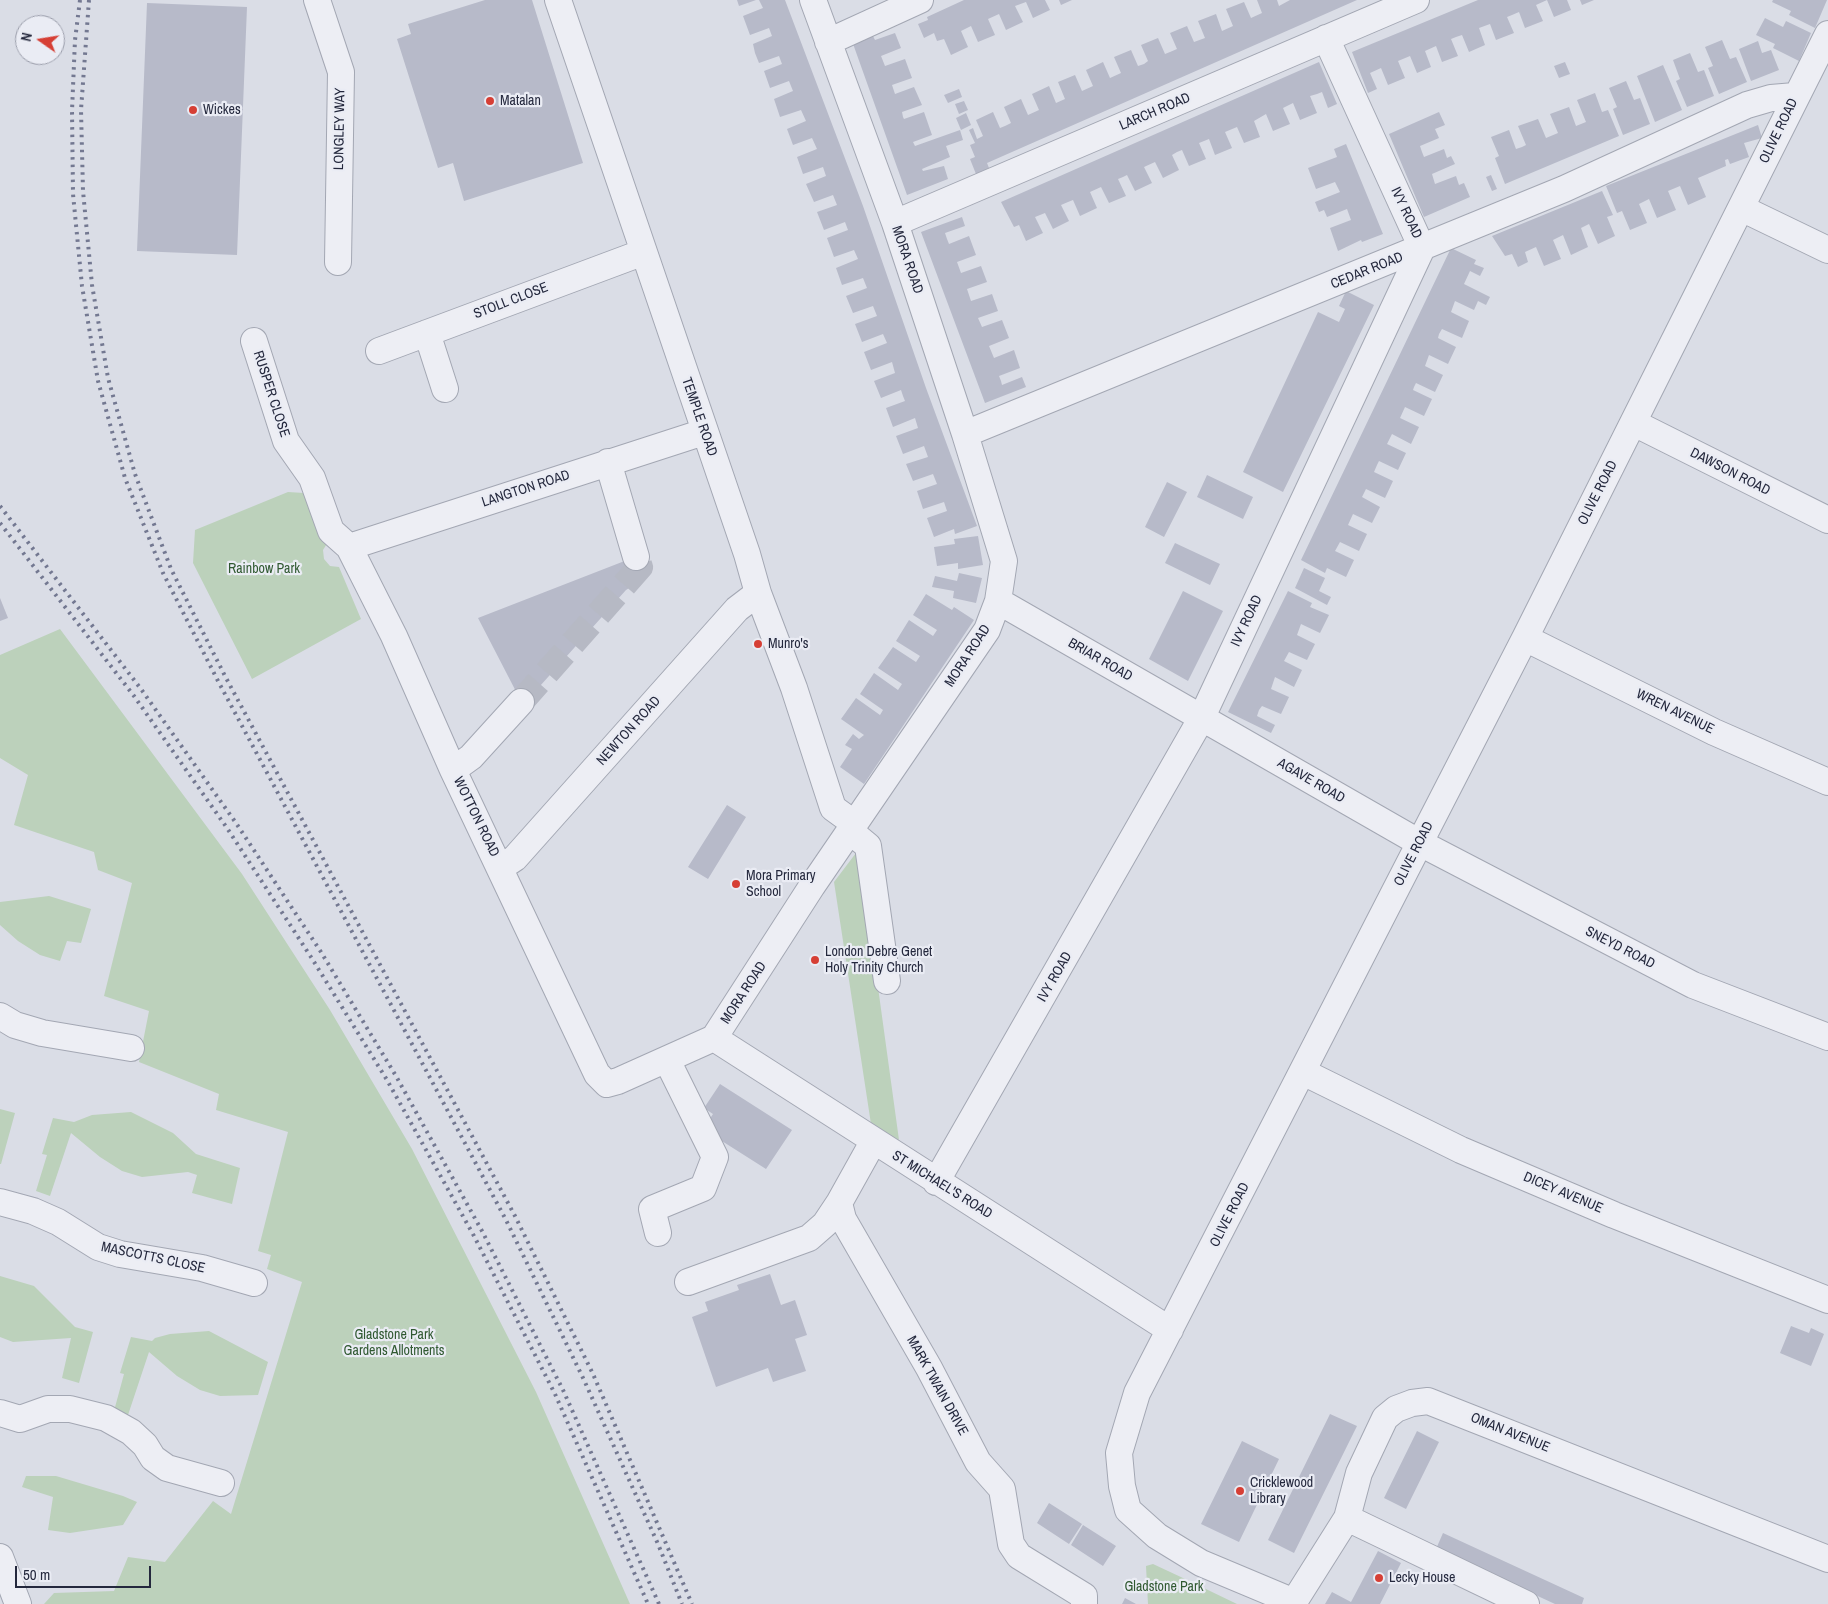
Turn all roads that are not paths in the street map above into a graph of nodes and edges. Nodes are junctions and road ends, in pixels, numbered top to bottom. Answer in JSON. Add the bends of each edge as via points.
{"nodes":[{"id":1,"x":317,"y":0,"type":"edge"},
{"id":2,"x":558,"y":0,"type":"edge"},
{"id":3,"x":813,"y":0,"type":"edge"},
{"id":4,"x":920,"y":0,"type":"edge"},
{"id":5,"x":1416,"y":0,"type":"edge"},
{"id":6,"x":1828,"y":34,"type":"edge"},
{"id":7,"x":1326,"y":38,"type":"junction"},
{"id":8,"x":828,"y":42,"type":"junction"},
{"id":9,"x":1795,"y":96,"type":"junction"},
{"id":10,"x":1741,"y":208,"type":"junction"},
{"id":11,"x":895,"y":223,"type":"junction"},
{"id":12,"x":1422,"y":248,"type":"junction"},
{"id":13,"x":1828,"y":250,"type":"edge"},
{"id":14,"x":644,"y":252,"type":"junction"},
{"id":15,"x":338,"y":262,"type":"dead end"},
{"id":16,"x":427,"y":333,"type":"junction"},
{"id":17,"x":254,"y":341,"type":"dead end"},
{"id":18,"x":379,"y":351,"type":"dead end"},
{"id":19,"x":445,"y":389,"type":"dead end"},
{"id":20,"x":1634,"y":423,"type":"junction"},
{"id":21,"x":704,"y":432,"type":"junction"},
{"id":22,"x":965,"y":434,"type":"junction"},
{"id":23,"x":608,"y":462,"type":"junction"},
{"id":24,"x":1828,"y":520,"type":"edge"},
{"id":25,"x":349,"y":547,"type":"junction"},
{"id":26,"x":636,"y":557,"type":"tunnel mouth"},
{"id":27,"x":758,"y":593,"type":"junction"},
{"id":28,"x":998,"y":601,"type":"junction"},
{"id":29,"x":1525,"y":638,"type":"junction"},
{"id":30,"x":522,"y":702,"type":"tunnel mouth"},
{"id":31,"x":1202,"y":718,"type":"junction"},
{"id":32,"x":454,"y":770,"type":"junction"},
{"id":33,"x":1828,"y":782,"type":"edge"},
{"id":34,"x":852,"y":828,"type":"junction"},
{"id":35,"x":1420,"y":843,"type":"junction"},
{"id":36,"x":500,"y":868,"type":"junction"},
{"id":37,"x":887,"y":981,"type":"dead end"},
{"id":38,"x":0,"y":1016,"type":"edge"},
{"id":39,"x":1828,"y":1037,"type":"edge"},
{"id":40,"x":714,"y":1038,"type":"junction"},
{"id":41,"x":131,"y":1048,"type":"dead end"},
{"id":42,"x":667,"y":1060,"type":"junction"},
{"id":43,"x":1304,"y":1072,"type":"junction"},
{"id":44,"x":607,"y":1084,"type":"joint"},
{"id":45,"x":873,"y":1142,"type":"junction"},
{"id":46,"x":936,"y":1182,"type":"junction"},
{"id":47,"x":0,"y":1202,"type":"edge"},
{"id":48,"x":839,"y":1203,"type":"junction"},
{"id":49,"x":658,"y":1233,"type":"dead end"},
{"id":50,"x":688,"y":1282,"type":"dead end"},
{"id":51,"x":254,"y":1283,"type":"dead end"},
{"id":52,"x":1828,"y":1300,"type":"edge"},
{"id":53,"x":1170,"y":1330,"type":"junction"},
{"id":54,"x":0,"y":1413,"type":"edge"},
{"id":55,"x":221,"y":1483,"type":"dead end"},
{"id":56,"x":1347,"y":1518,"type":"junction"},
{"id":57,"x":0,"y":1557,"type":"edge"},
{"id":58,"x":1828,"y":1559,"type":"edge"},
{"id":59,"x":1294,"y":1602,"type":"joint"},
{"id":60,"x":18,"y":1604,"type":"edge"},
{"id":61,"x":1084,"y":1604,"type":"edge"},
{"id":62,"x":1526,"y":1604,"type":"edge"}],
"edges":[{"from":1,"to":15,"type":"street","name":"LONGLEY WAY","via":[[341,72]]},
{"from":2,"to":14,"type":"street","name":"TEMPLE ROAD"},
{"from":3,"to":8,"type":"street","name":"MORA ROAD"},
{"from":4,"to":8,"type":"street"},
{"from":5,"to":7,"type":"street","name":"LARCH ROAD"},
{"from":6,"to":9,"type":"street","name":"OLIVE ROAD"},
{"from":7,"to":11,"type":"street","name":"LARCH ROAD"},
{"from":7,"to":12,"type":"street","name":"IVY ROAD"},
{"from":8,"to":11,"type":"street","name":"MORA ROAD"},
{"from":9,"to":10,"type":"street","name":"OLIVE ROAD"},
{"from":9,"to":12,"type":"street","name":"CEDAR ROAD","via":[[1771,98],[1747,106],[1564,189]]},
{"from":10,"to":13,"type":"street"},
{"from":10,"to":20,"type":"street","name":"OLIVE ROAD"},
{"from":11,"to":22,"type":"street","name":"MORA ROAD"},
{"from":12,"to":22,"type":"street","name":"CEDAR ROAD"},
{"from":12,"to":31,"type":"street","name":"IVY ROAD"},
{"from":14,"to":16,"type":"street","name":"STOLL CLOSE"},
{"from":14,"to":21,"type":"street","name":"TEMPLE ROAD"},
{"from":16,"to":18,"type":"street","name":"STOLL CLOSE"},
{"from":16,"to":19,"type":"street"},
{"from":17,"to":25,"type":"street","name":"RUSPER CLOSE","via":[[286,441],[312,478],[331,531]]},
{"from":20,"to":24,"type":"street","name":"DAWSON ROAD"},
{"from":20,"to":29,"type":"street","name":"OLIVE ROAD"},
{"from":21,"to":23,"type":"street","name":"LANGTON ROAD"},
{"from":21,"to":27,"type":"street","name":"TEMPLE ROAD"},
{"from":22,"to":28,"type":"street","name":"MORA ROAD","via":[[1004,561]]},
{"from":23,"to":25,"type":"street","name":"LANGTON ROAD"},
{"from":23,"to":26,"type":"street"},
{"from":25,"to":32,"type":"street","name":"WOTTON ROAD","via":[[394,636]]},
{"from":27,"to":34,"type":"street","name":"TEMPLE ROAD","via":[[794,688],[833,808]]},
{"from":27,"to":36,"type":"street","name":"NEWTON ROAD","via":[[737,609],[515,858]]},
{"from":28,"to":31,"type":"street","name":"BRIAR ROAD"},
{"from":28,"to":34,"type":"street","name":"MORA ROAD","via":[[987,630]]},
{"from":29,"to":33,"type":"street","name":"WREN AVENUE","via":[[1714,732]]},
{"from":29,"to":35,"type":"street","name":"OLIVE ROAD"},
{"from":30,"to":32,"type":"street","via":[[471,757]]},
{"from":31,"to":35,"type":"street","name":"AGAVE ROAD"},
{"from":31,"to":46,"type":"street","name":"IVY ROAD"},
{"from":32,"to":36,"type":"street","name":"WOTTON ROAD"},
{"from":34,"to":37,"type":"street","name":"TEMPLE ROAD","via":[[868,846]]},
{"from":34,"to":40,"type":"street","name":"MORA ROAD"},
{"from":35,"to":39,"type":"street","name":"SNEYD ROAD","via":[[1693,985]]},
{"from":35,"to":43,"type":"street","name":"OLIVE ROAD"},
{"from":36,"to":44,"type":"street","name":"WOTTON ROAD","via":[[597,1074]]},
{"from":38,"to":41,"type":"street","via":[[42,1034]]},
{"from":40,"to":42,"type":"street","name":"MORA ROAD"},
{"from":40,"to":45,"type":"street","name":"ST MICHAEL'S ROAD"},
{"from":42,"to":44,"type":"street","name":"MORA ROAD"},
{"from":42,"to":49,"type":"street","via":[[715,1157],[703,1188],[652,1208]]},
{"from":43,"to":52,"type":"street","name":"DICEY AVENUE","via":[[1461,1150]]},
{"from":43,"to":53,"type":"street","name":"OLIVE ROAD"},
{"from":45,"to":46,"type":"street","name":"ST MICHAEL'S ROAD"},
{"from":45,"to":48,"type":"street"},
{"from":46,"to":53,"type":"street","name":"ST MICHAEL'S ROAD"},
{"from":47,"to":51,"type":"street","name":"MASCOTTS CLOSE","via":[[58,1222],[98,1248],[202,1268]]},
{"from":48,"to":50,"type":"street","via":[[825,1224],[809,1238]]},
{"from":48,"to":61,"type":"street","name":"MARK TWAIN DRIVE","via":[[847,1227],[929,1368],[978,1462],[1002,1488],[1011,1544],[1019,1556],[1084,1596]]},
{"from":53,"to":59,"type":"street","name":"OLIVE ROAD","via":[[1137,1393],[1119,1453],[1128,1510],[1157,1536],[1201,1564]]},
{"from":54,"to":55,"type":"street","via":[[20,1419],[48,1409],[70,1409],[106,1418],[131,1432],[153,1458],[167,1468]]},
{"from":56,"to":58,"type":"street","name":"OMAN AVENUE","via":[[1359,1473],[1385,1418],[1404,1406],[1428,1401]]},
{"from":56,"to":59,"type":"street","name":"OMAN AVENUE"},
{"from":56,"to":62,"type":"street"},
{"from":57,"to":60,"type":"street"}]}
